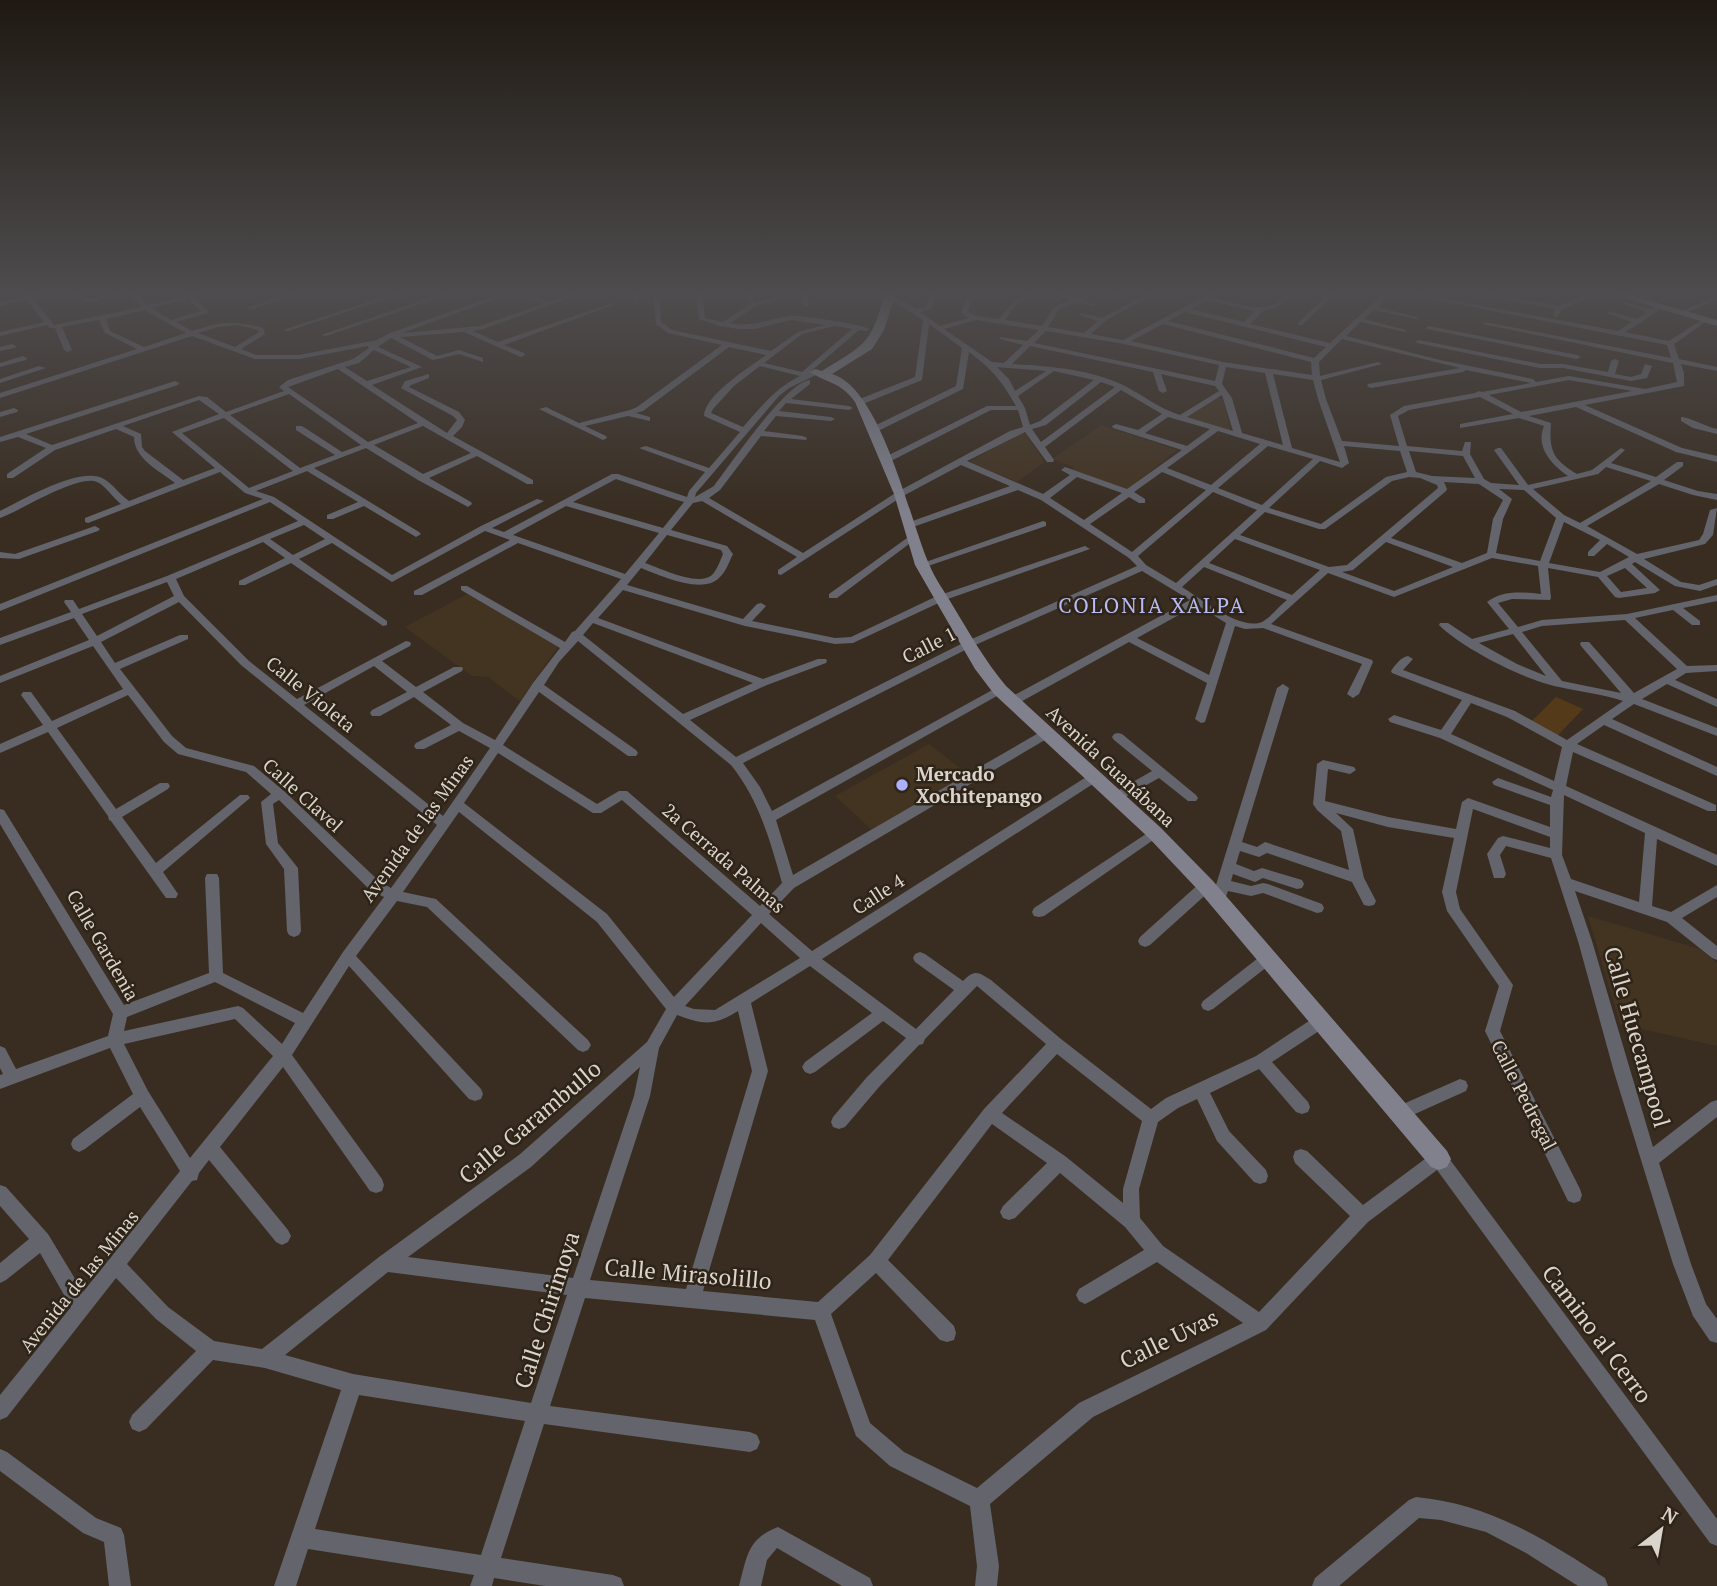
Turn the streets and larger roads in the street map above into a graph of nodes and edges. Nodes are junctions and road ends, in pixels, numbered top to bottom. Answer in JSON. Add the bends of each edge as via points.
{"nodes":[{"id":1,"x":92,"y":366,"type":"edge"},
{"id":2,"x":698,"y":366,"type":"edge"},
{"id":3,"x":757,"y":366,"type":"edge"},
{"id":4,"x":770,"y":366,"type":"edge"},
{"id":5,"x":824,"y":366,"type":"edge"},
{"id":6,"x":829,"y":366,"type":"edge"},
{"id":7,"x":920,"y":366,"type":"edge"},
{"id":8,"x":963,"y":366,"type":"edge"},
{"id":9,"x":992,"y":366,"type":"edge"},
{"id":10,"x":1018,"y":366,"type":"edge"},
{"id":11,"x":1136,"y":366,"type":"edge"},
{"id":12,"x":1223,"y":366,"type":"edge"},
{"id":13,"x":1235,"y":366,"type":"edge"},
{"id":14,"x":1315,"y":366,"type":"edge"},
{"id":15,"x":1370,"y":366,"type":"edge"},
{"id":16,"x":1458,"y":366,"type":"edge"},
{"id":17,"x":1540,"y":366,"type":"edge"},
{"id":18,"x":1613,"y":366,"type":"edge"},
{"id":19,"x":1648,"y":366,"type":"dead end"},
{"id":20,"x":1678,"y":366,"type":"edge"},
{"id":21,"x":340,"y":367,"type":"joint"},
{"id":22,"x":418,"y":367,"type":"edge"},
{"id":23,"x":42,"y":368,"type":"dead end"},
{"id":24,"x":1574,"y":368,"type":"junction"},
{"id":25,"x":1053,"y":369,"type":"junction"},
{"id":26,"x":1470,"y":369,"type":"junction"},
{"id":27,"x":1156,"y":370,"type":"junction"},
{"id":28,"x":1269,"y":372,"type":"junction"},
{"id":29,"x":812,"y":374,"type":"junction"},
{"id":30,"x":426,"y":376,"type":"dead end"},
{"id":31,"x":1610,"y":376,"type":"junction"},
{"id":32,"x":1314,"y":378,"type":"junction"},
{"id":33,"x":1100,"y":379,"type":"junction"},
{"id":34,"x":1578,"y":379,"type":"junction"},
{"id":35,"x":0,"y":380,"type":"edge"},
{"id":36,"x":175,"y":383,"type":"dead end"},
{"id":37,"x":1540,"y":383,"type":"junction"},
{"id":38,"x":366,"y":384,"type":"junction"},
{"id":39,"x":1371,"y":386,"type":"dead end"},
{"id":40,"x":1121,"y":387,"type":"junction"},
{"id":41,"x":287,"y":388,"type":"junction"},
{"id":42,"x":1220,"y":388,"type":"junction"},
{"id":43,"x":1163,"y":391,"type":"dead end"},
{"id":44,"x":1645,"y":391,"type":"junction"},
{"id":45,"x":1479,"y":393,"type":"junction"},
{"id":46,"x":1015,"y":394,"type":"junction"},
{"id":47,"x":0,"y":397,"type":"edge"},
{"id":48,"x":784,"y":400,"type":"junction"},
{"id":49,"x":1576,"y":404,"type":"junction"},
{"id":50,"x":854,"y":405,"type":"junction"},
{"id":51,"x":1021,"y":408,"type":"junction"},
{"id":52,"x":543,"y":409,"type":"dead end"},
{"id":53,"x":14,"y":410,"type":"dead end"},
{"id":54,"x":774,"y":412,"type":"junction"},
{"id":55,"x":630,"y":414,"type":"junction"},
{"id":56,"x":1167,"y":414,"type":"junction"},
{"id":57,"x":0,"y":415,"type":"edge"},
{"id":58,"x":224,"y":415,"type":"junction"},
{"id":59,"x":1522,"y":416,"type":"junction"},
{"id":60,"x":1181,"y":418,"type":"junction"},
{"id":61,"x":647,"y":419,"type":"dead end"},
{"id":62,"x":831,"y":419,"type":"dead end"},
{"id":63,"x":1684,"y":419,"type":"dead end"},
{"id":64,"x":424,"y":423,"type":"junction"},
{"id":65,"x":116,"y":426,"type":"junction"},
{"id":66,"x":579,"y":426,"type":"junction"},
{"id":67,"x":1116,"y":426,"type":"dead end"},
{"id":68,"x":1463,"y":426,"type":"dead end"},
{"id":69,"x":299,"y":428,"type":"dead end"},
{"id":70,"x":1027,"y":428,"type":"junction"},
{"id":71,"x":1216,"y":429,"type":"junction"},
{"id":72,"x":873,"y":430,"type":"junction"},
{"id":73,"x":745,"y":431,"type":"junction"},
{"id":74,"x":1717,"y":432,"type":"edge"},
{"id":75,"x":758,"y":433,"type":"junction"},
{"id":76,"x":1139,"y":433,"type":"junction"},
{"id":77,"x":19,"y":434,"type":"junction"},
{"id":78,"x":1239,"y":436,"type":"junction"},
{"id":79,"x":447,"y":437,"type":"junction"},
{"id":80,"x":603,"y":438,"type":"dead end"},
{"id":81,"x":803,"y":438,"type":"dead end"},
{"id":82,"x":0,"y":440,"type":"edge"},
{"id":83,"x":1340,"y":443,"type":"junction"},
{"id":84,"x":1265,"y":444,"type":"junction"},
{"id":85,"x":1468,"y":444,"type":"dead end"},
{"id":86,"x":366,"y":445,"type":"junction"},
{"id":87,"x":1040,"y":446,"type":"junction"},
{"id":88,"x":52,"y":448,"type":"junction"},
{"id":89,"x":643,"y":448,"type":"dead end"},
{"id":90,"x":1401,"y":448,"type":"junction"},
{"id":91,"x":1188,"y":449,"type":"junction"},
{"id":92,"x":1288,"y":450,"type":"junction"},
{"id":93,"x":1497,"y":450,"type":"dead end"},
{"id":94,"x":1621,"y":450,"type":"dead end"},
{"id":95,"x":477,"y":453,"type":"junction"},
{"id":96,"x":1466,"y":454,"type":"junction"},
{"id":97,"x":341,"y":455,"type":"junction"},
{"id":98,"x":1717,"y":459,"type":"edge"},
{"id":99,"x":886,"y":460,"type":"junction"},
{"id":100,"x":1050,"y":460,"type":"dead end"},
{"id":101,"x":1317,"y":460,"type":"junction"},
{"id":102,"x":962,"y":462,"type":"junction"},
{"id":103,"x":1606,"y":464,"type":"junction"},
{"id":104,"x":1681,"y":464,"type":"dead end"},
{"id":105,"x":1335,"y":465,"type":"joint"},
{"id":106,"x":220,"y":469,"type":"junction"},
{"id":107,"x":304,"y":469,"type":"junction"},
{"id":108,"x":1161,"y":469,"type":"junction"},
{"id":109,"x":1065,"y":470,"type":"dead end"},
{"id":110,"x":711,"y":471,"type":"junction"},
{"id":111,"x":1076,"y":474,"type":"junction"},
{"id":112,"x":1412,"y":474,"type":"junction"},
{"id":113,"x":10,"y":476,"type":"dead end"},
{"id":114,"x":1575,"y":476,"type":"junction"},
{"id":115,"x":421,"y":478,"type":"junction"},
{"id":116,"x":1432,"y":479,"type":"junction"},
{"id":117,"x":1480,"y":481,"type":"junction"},
{"id":118,"x":1657,"y":481,"type":"junction"},
{"id":119,"x":530,"y":482,"type":"dead end"},
{"id":120,"x":182,"y":484,"type":"junction"},
{"id":121,"x":1020,"y":486,"type":"junction"},
{"id":122,"x":1491,"y":486,"type":"junction"},
{"id":123,"x":1213,"y":487,"type":"junction"},
{"id":124,"x":1526,"y":488,"type":"junction"},
{"id":125,"x":248,"y":491,"type":"junction"},
{"id":126,"x":1129,"y":493,"type":"junction"},
{"id":127,"x":900,"y":494,"type":"junction"},
{"id":128,"x":1717,"y":497,"type":"edge"},
{"id":129,"x":1044,"y":498,"type":"junction"},
{"id":130,"x":271,"y":499,"type":"junction"},
{"id":131,"x":540,"y":500,"type":"dead end"},
{"id":132,"x":696,"y":500,"type":"junction"},
{"id":133,"x":1142,"y":501,"type":"dead end"},
{"id":134,"x":364,"y":503,"type":"junction"},
{"id":135,"x":565,"y":503,"type":"junction"},
{"id":136,"x":127,"y":504,"type":"junction"},
{"id":137,"x":468,"y":504,"type":"dead end"},
{"id":138,"x":1263,"y":509,"type":"junction"},
{"id":139,"x":1714,"y":510,"type":"dead end"},
{"id":140,"x":0,"y":515,"type":"edge"},
{"id":141,"x":330,"y":517,"type":"dead end"},
{"id":142,"x":1561,"y":517,"type":"junction"},
{"id":143,"x":88,"y":520,"type":"dead end"},
{"id":144,"x":306,"y":521,"type":"junction"},
{"id":145,"x":1714,"y":522,"type":"edge"},
{"id":146,"x":1044,"y":524,"type":"dead end"},
{"id":147,"x":1085,"y":524,"type":"junction"},
{"id":148,"x":1581,"y":526,"type":"junction"},
{"id":149,"x":484,"y":528,"type":"junction"},
{"id":150,"x":95,"y":529,"type":"dead end"},
{"id":151,"x":667,"y":530,"type":"junction"},
{"id":152,"x":912,"y":530,"type":"junction"},
{"id":153,"x":416,"y":534,"type":"dead end"},
{"id":154,"x":504,"y":536,"type":"junction"},
{"id":155,"x":1236,"y":536,"type":"junction"},
{"id":156,"x":264,"y":539,"type":"junction"},
{"id":157,"x":333,"y":539,"type":"junction"},
{"id":158,"x":1386,"y":539,"type":"junction"},
{"id":159,"x":1606,"y":539,"type":"junction"},
{"id":160,"x":515,"y":541,"type":"junction"},
{"id":161,"x":1085,"y":549,"type":"dead end"},
{"id":162,"x":1591,"y":554,"type":"dead end"},
{"id":163,"x":0,"y":555,"type":"edge"},
{"id":164,"x":1132,"y":555,"type":"junction"},
{"id":165,"x":1491,"y":555,"type":"junction"},
{"id":166,"x":803,"y":557,"type":"junction"},
{"id":167,"x":292,"y":558,"type":"junction"},
{"id":168,"x":1630,"y":561,"type":"junction"},
{"id":169,"x":638,"y":564,"type":"junction"},
{"id":170,"x":1204,"y":564,"type":"junction"},
{"id":171,"x":922,"y":565,"type":"junction"},
{"id":172,"x":1543,"y":565,"type":"junction"},
{"id":173,"x":1463,"y":567,"type":"junction"},
{"id":174,"x":1143,"y":568,"type":"junction"},
{"id":175,"x":1326,"y":570,"type":"junction"},
{"id":176,"x":781,"y":572,"type":"dead end"},
{"id":177,"x":1601,"y":575,"type":"junction"},
{"id":178,"x":170,"y":578,"type":"junction"},
{"id":179,"x":624,"y":582,"type":"junction"},
{"id":180,"x":1717,"y":582,"type":"edge"},
{"id":181,"x":242,"y":583,"type":"dead end"},
{"id":182,"x":464,"y":587,"type":"dead end"},
{"id":183,"x":1177,"y":587,"type":"junction"},
{"id":184,"x":418,"y":593,"type":"dead end"},
{"id":185,"x":833,"y":596,"type":"dead end"},
{"id":186,"x":180,"y":597,"type":"junction"},
{"id":187,"x":941,"y":598,"type":"junction"},
{"id":188,"x":1291,"y":598,"type":"junction"},
{"id":189,"x":1716,"y":598,"type":"edge"},
{"id":190,"x":1196,"y":601,"type":"junction"},
{"id":191,"x":69,"y":602,"type":"dead end"},
{"id":192,"x":3,"y":605,"type":"edge"},
{"id":193,"x":761,"y":606,"type":"dead end"},
{"id":194,"x":1676,"y":608,"type":"junction"},
{"id":195,"x":78,"y":613,"type":"junction"},
{"id":196,"x":1627,"y":617,"type":"junction"},
{"id":197,"x":591,"y":619,"type":"junction"},
{"id":198,"x":1231,"y":622,"type":"junction"},
{"id":199,"x":383,"y":623,"type":"dead end"},
{"id":200,"x":745,"y":623,"type":"junction"},
{"id":201,"x":1696,"y":623,"type":"dead end"},
{"id":202,"x":1264,"y":625,"type":"junction"},
{"id":203,"x":1444,"y":625,"type":"dead end"},
{"id":204,"x":1515,"y":630,"type":"junction"},
{"id":205,"x":576,"y":634,"type":"junction"},
{"id":206,"x":184,"y":637,"type":"dead end"},
{"id":207,"x":1129,"y":638,"type":"junction"},
{"id":208,"x":0,"y":642,"type":"edge"},
{"id":209,"x":94,"y":642,"type":"junction"},
{"id":210,"x":1469,"y":643,"type":"junction"},
{"id":211,"x":406,"y":644,"type":"dead end"},
{"id":212,"x":1585,"y":644,"type":"dead end"},
{"id":213,"x":969,"y":645,"type":"junction"},
{"id":214,"x":566,"y":648,"type":"junction"},
{"id":215,"x":1408,"y":659,"type":"dead end"},
{"id":216,"x":374,"y":661,"type":"junction"},
{"id":217,"x":822,"y":661,"type":"dead end"},
{"id":218,"x":113,"y":667,"type":"junction"},
{"id":219,"x":1717,"y":668,"type":"edge"},
{"id":220,"x":458,"y":669,"type":"dead end"},
{"id":221,"x":1684,"y":670,"type":"junction"},
{"id":222,"x":0,"y":680,"type":"edge"},
{"id":223,"x":1667,"y":680,"type":"junction"},
{"id":224,"x":1213,"y":682,"type":"junction"},
{"id":225,"x":763,"y":683,"type":"junction"},
{"id":226,"x":1559,"y":684,"type":"junction"},
{"id":227,"x":537,"y":685,"type":"junction"},
{"id":228,"x":1283,"y":688,"type":"dead end"},
{"id":229,"x":130,"y":690,"type":"junction"},
{"id":230,"x":416,"y":691,"type":"junction"},
{"id":231,"x":1353,"y":694,"type":"dead end"},
{"id":232,"x":27,"y":695,"type":"dead end"},
{"id":233,"x":1006,"y":696,"type":"junction"},
{"id":234,"x":1469,"y":697,"type":"junction"},
{"id":235,"x":1633,"y":699,"type":"junction"},
{"id":236,"x":1717,"y":703,"type":"edge"},
{"id":237,"x":295,"y":705,"type":"junction"},
{"id":238,"x":376,"y":713,"type":"dead end"},
{"id":239,"x":683,"y":719,"type":"junction"},
{"id":240,"x":1201,"y":719,"type":"dead end"},
{"id":241,"x":1394,"y":719,"type":"dead end"},
{"id":242,"x":1603,"y":720,"type":"junction"},
{"id":243,"x":51,"y":726,"type":"junction"},
{"id":244,"x":459,"y":726,"type":"junction"},
{"id":245,"x":1717,"y":732,"type":"edge"},
{"id":246,"x":1046,"y":734,"type":"junction"},
{"id":247,"x":1444,"y":735,"type":"junction"},
{"id":248,"x":1118,"y":737,"type":"dead end"},
{"id":249,"x":1568,"y":745,"type":"junction"},
{"id":250,"x":420,"y":746,"type":"dead end"},
{"id":251,"x":498,"y":747,"type":"junction"},
{"id":252,"x":0,"y":749,"type":"edge"},
{"id":253,"x":632,"y":754,"type":"dead end"},
{"id":254,"x":735,"y":762,"type":"junction"},
{"id":255,"x":1350,"y":770,"type":"dead end"},
{"id":256,"x":1160,"y":772,"type":"junction"},
{"id":257,"x":1717,"y":772,"type":"edge"},
{"id":258,"x":1095,"y":777,"type":"junction"},
{"id":259,"x":1498,"y":782,"type":"dead end"},
{"id":260,"x":163,"y":786,"type":"dead end"},
{"id":261,"x":279,"y":794,"type":"junction"},
{"id":262,"x":1558,"y":796,"type":"junction"},
{"id":263,"x":1116,"y":797,"type":"junction"},
{"id":264,"x":244,"y":798,"type":"dead end"},
{"id":265,"x":1192,"y":798,"type":"dead end"},
{"id":266,"x":1318,"y":804,"type":"junction"},
{"id":267,"x":458,"y":805,"type":"junction"},
{"id":268,"x":1712,"y":808,"type":"dead end"},
{"id":269,"x":0,"y":813,"type":"edge"},
{"id":270,"x":113,"y":817,"type":"junction"},
{"id":271,"x":770,"y":818,"type":"junction"},
{"id":272,"x":444,"y":824,"type":"junction"},
{"id":273,"x":1155,"y":833,"type":"junction"},
{"id":274,"x":1651,"y":833,"type":"junction"},
{"id":275,"x":1461,"y":834,"type":"junction"},
{"id":276,"x":1557,"y":835,"type":"junction"},
{"id":277,"x":1237,"y":845,"type":"junction"},
{"id":278,"x":1556,"y":855,"type":"junction"},
{"id":279,"x":1717,"y":861,"type":"edge"},
{"id":280,"x":1230,"y":867,"type":"junction"},
{"id":281,"x":154,"y":872,"type":"junction"},
{"id":282,"x":1499,"y":874,"type":"dead end"},
{"id":283,"x":212,"y":878,"type":"dead end"},
{"id":284,"x":1357,"y":878,"type":"junction"},
{"id":285,"x":1564,"y":882,"type":"junction"},
{"id":286,"x":789,"y":884,"type":"junction"},
{"id":287,"x":1297,"y":884,"type":"dead end"},
{"id":288,"x":1206,"y":886,"type":"junction"},
{"id":289,"x":1717,"y":890,"type":"edge"},
{"id":290,"x":1222,"y":893,"type":"junction"},
{"id":291,"x":171,"y":894,"type":"dead end"},
{"id":292,"x":392,"y":895,"type":"junction"},
{"id":293,"x":1369,"y":901,"type":"dead end"},
{"id":294,"x":1645,"y":907,"type":"junction"},
{"id":295,"x":1317,"y":908,"type":"dead end"},
{"id":296,"x":1040,"y":912,"type":"dead end"},
{"id":297,"x":758,"y":914,"type":"junction"},
{"id":298,"x":1672,"y":918,"type":"junction"},
{"id":299,"x":294,"y":931,"type":"dead end"},
{"id":300,"x":1145,"y":941,"type":"dead end"},
{"id":301,"x":1717,"y":954,"type":"edge"},
{"id":302,"x":348,"y":956,"type":"junction"},
{"id":303,"x":920,"y":958,"type":"dead end"},
{"id":304,"x":811,"y":959,"type":"junction"},
{"id":305,"x":1268,"y":959,"type":"junction"},
{"id":306,"x":216,"y":976,"type":"junction"},
{"id":307,"x":964,"y":989,"type":"junction"},
{"id":308,"x":743,"y":999,"type":"junction"},
{"id":309,"x":1208,"y":1005,"type":"dead end"},
{"id":310,"x":674,"y":1008,"type":"junction"},
{"id":311,"x":884,"y":1012,"type":"junction"},
{"id":312,"x":121,"y":1013,"type":"junction"},
{"id":313,"x":305,"y":1021,"type":"junction"},
{"id":314,"x":1320,"y":1022,"type":"junction"},
{"id":315,"x":918,"y":1039,"type":"junction"},
{"id":316,"x":114,"y":1040,"type":"junction"},
{"id":317,"x":1056,"y":1044,"type":"junction"},
{"id":318,"x":583,"y":1045,"type":"dead end"},
{"id":319,"x":652,"y":1047,"type":"junction"},
{"id":320,"x":0,"y":1053,"type":"edge"},
{"id":321,"x":283,"y":1055,"type":"junction"},
{"id":322,"x":1261,"y":1061,"type":"junction"},
{"id":323,"x":810,"y":1068,"type":"dead end"},
{"id":324,"x":6,"y":1079,"type":"edge"},
{"id":325,"x":1460,"y":1086,"type":"dead end"},
{"id":326,"x":1200,"y":1089,"type":"junction"},
{"id":327,"x":475,"y":1094,"type":"dead end"},
{"id":328,"x":142,"y":1096,"type":"junction"},
{"id":329,"x":1302,"y":1107,"type":"dead end"},
{"id":330,"x":1717,"y":1107,"type":"edge"},
{"id":331,"x":1400,"y":1113,"type":"junction"},
{"id":332,"x":990,"y":1114,"type":"junction"},
{"id":333,"x":1151,"y":1118,"type":"junction"},
{"id":334,"x":839,"y":1122,"type":"dead end"},
{"id":335,"x":79,"y":1144,"type":"dead end"},
{"id":336,"x":210,"y":1149,"type":"junction"},
{"id":337,"x":1301,"y":1157,"type":"dead end"},
{"id":338,"x":1439,"y":1159,"type":"junction"},
{"id":339,"x":1649,"y":1160,"type":"junction"},
{"id":340,"x":1059,"y":1162,"type":"junction"},
{"id":341,"x":191,"y":1174,"type":"junction"},
{"id":342,"x":1260,"y":1176,"type":"dead end"},
{"id":343,"x":376,"y":1185,"type":"dead end"},
{"id":344,"x":0,"y":1193,"type":"edge"},
{"id":345,"x":1574,"y":1195,"type":"dead end"},
{"id":346,"x":1009,"y":1212,"type":"dead end"},
{"id":347,"x":1362,"y":1216,"type":"junction"},
{"id":348,"x":1131,"y":1221,"type":"junction"},
{"id":349,"x":282,"y":1236,"type":"dead end"},
{"id":350,"x":42,"y":1240,"type":"junction"},
{"id":351,"x":1157,"y":1252,"type":"junction"},
{"id":352,"x":876,"y":1261,"type":"junction"},
{"id":353,"x":385,"y":1263,"type":"junction"},
{"id":354,"x":116,"y":1264,"type":"junction"},
{"id":355,"x":0,"y":1274,"type":"edge"},
{"id":356,"x":579,"y":1288,"type":"junction"},
{"id":357,"x":1085,"y":1294,"type":"dead end"},
{"id":358,"x":692,"y":1298,"type":"junction"},
{"id":359,"x":81,"y":1307,"type":"junction"},
{"id":360,"x":821,"y":1311,"type":"junction"},
{"id":361,"x":1260,"y":1324,"type":"junction"},
{"id":362,"x":947,"y":1333,"type":"dead end"},
{"id":363,"x":1717,"y":1334,"type":"edge"},
{"id":364,"x":210,"y":1350,"type":"junction"},
{"id":365,"x":265,"y":1359,"type":"junction"},
{"id":366,"x":353,"y":1384,"type":"junction"},
{"id":367,"x":0,"y":1410,"type":"edge"},
{"id":368,"x":539,"y":1414,"type":"junction"},
{"id":369,"x":139,"y":1422,"type":"dead end"},
{"id":370,"x":750,"y":1442,"type":"dead end"},
{"id":371,"x":0,"y":1459,"type":"edge"},
{"id":372,"x":979,"y":1500,"type":"junction"},
{"id":373,"x":1717,"y":1536,"type":"edge"},
{"id":374,"x":300,"y":1537,"type":"junction"},
{"id":375,"x":484,"y":1577,"type":"edge"},
{"id":376,"x":120,"y":1586,"type":"edge"},
{"id":377,"x":285,"y":1586,"type":"edge"},
{"id":378,"x":613,"y":1586,"type":"edge"},
{"id":379,"x":750,"y":1586,"type":"edge"},
{"id":380,"x":862,"y":1586,"type":"edge"},
{"id":381,"x":986,"y":1586,"type":"edge"},
{"id":382,"x":1324,"y":1586,"type":"edge"},
{"id":383,"x":1597,"y":1586,"type":"edge"}],
"edges":[{"from":1,"to":47,"type":"street"},
{"from":2,"to":55,"type":"street"},
{"from":3,"to":73,"type":"street","via":[[731,384],[707,414]]},
{"from":4,"to":29,"type":"street"},
{"from":5,"to":29,"type":"street","name":"Avenida de las Minas"},
{"from":6,"to":29,"type":"street","name":"Avenida de las Minas"},
{"from":7,"to":50,"type":"street","via":[[913,383]]},
{"from":8,"to":72,"type":"street","via":[[960,387]]},
{"from":9,"to":46,"type":"street"},
{"from":10,"to":25,"type":"street"},
{"from":11,"to":27,"type":"street"},
{"from":12,"to":42,"type":"street"},
{"from":13,"to":28,"type":"street"},
{"from":14,"to":32,"type":"street"},
{"from":15,"to":32,"type":"street"},
{"from":16,"to":26,"type":"street"},
{"from":17,"to":24,"type":"street"},
{"from":18,"to":31,"type":"street"},
{"from":19,"to":31,"type":"street","via":[[1639,379]]},
{"from":20,"to":44,"type":"street","via":[[1681,384]]},
{"from":21,"to":38,"type":"street"},
{"from":21,"to":41,"type":"street"},
{"from":22,"to":38,"type":"street"},
{"from":23,"to":35,"type":"street"},
{"from":24,"to":31,"type":"street"},
{"from":24,"to":34,"type":"street"},
{"from":25,"to":33,"type":"street"},
{"from":25,"to":46,"type":"street"},
{"from":26,"to":37,"type":"street"},
{"from":26,"to":39,"type":"street"},
{"from":27,"to":42,"type":"street"},
{"from":27,"to":43,"type":"street"},
{"from":28,"to":32,"type":"street"},
{"from":28,"to":92,"type":"street"},
{"from":29,"to":48,"type":"street","name":"Avenida de las Minas"},
{"from":29,"to":50,"type":"street","name":"Avenida Guanábana","via":[[850,388]]},
{"from":29,"to":73,"type":"street","name":"Avenida de las Minas","via":[[776,394]]},
{"from":30,"to":79,"type":"street","via":[[404,386],[456,414],[461,420]]},
{"from":32,"to":83,"type":"street"},
{"from":33,"to":40,"type":"street"},
{"from":33,"to":70,"type":"street","via":[[1043,423]]},
{"from":34,"to":37,"type":"street"},
{"from":34,"to":44,"type":"street"},
{"from":36,"to":77,"type":"street"},
{"from":37,"to":45,"type":"street"},
{"from":38,"to":64,"type":"street"},
{"from":40,"to":56,"type":"street"},
{"from":40,"to":87,"type":"street"},
{"from":41,"to":58,"type":"street"},
{"from":41,"to":86,"type":"street"},
{"from":42,"to":60,"type":"street"},
{"from":42,"to":78,"type":"street","via":[[1228,398]]},
{"from":44,"to":49,"type":"street"},
{"from":45,"to":59,"type":"street"},
{"from":45,"to":90,"type":"street","via":[[1407,408],[1394,415]]},
{"from":46,"to":51,"type":"street"},
{"from":48,"to":50,"type":"street"},
{"from":48,"to":54,"type":"street","name":"Avenida de las Minas"},
{"from":49,"to":59,"type":"street"},
{"from":49,"to":98,"type":"street","via":[[1679,450]]},
{"from":50,"to":72,"type":"street","name":"Avenida Guanábana"},
{"from":51,"to":70,"type":"street"},
{"from":51,"to":99,"type":"street","via":[[990,408]]},
{"from":52,"to":66,"type":"street"},
{"from":53,"to":57,"type":"street"},
{"from":54,"to":62,"type":"street"},
{"from":54,"to":75,"type":"street","name":"Avenida de las Minas"},
{"from":55,"to":61,"type":"street"},
{"from":55,"to":66,"type":"street"},
{"from":56,"to":60,"type":"street"},
{"from":56,"to":76,"type":"street"},
{"from":58,"to":65,"type":"street","via":[[199,398]]},
{"from":58,"to":106,"type":"street","via":[[176,432]]},
{"from":58,"to":107,"type":"street"},
{"from":59,"to":68,"type":"street"},
{"from":59,"to":114,"type":"street","via":[[1548,425],[1544,444]]},
{"from":60,"to":71,"type":"street"},
{"from":63,"to":74,"type":"street"},
{"from":64,"to":79,"type":"street"},
{"from":64,"to":86,"type":"street"},
{"from":65,"to":88,"type":"street"},
{"from":65,"to":120,"type":"street","via":[[138,436],[142,453]]},
{"from":66,"to":80,"type":"street"},
{"from":67,"to":76,"type":"street"},
{"from":69,"to":97,"type":"street"},
{"from":70,"to":87,"type":"street"},
{"from":70,"to":102,"type":"street"},
{"from":71,"to":78,"type":"street"},
{"from":71,"to":91,"type":"street"},
{"from":72,"to":99,"type":"street","name":"Avenida Guanábana"},
{"from":73,"to":110,"type":"street","name":"Avenida de las Minas"},
{"from":75,"to":81,"type":"street"},
{"from":75,"to":132,"type":"street","name":"Avenida de las Minas","via":[[717,488]]},
{"from":76,"to":91,"type":"street"},
{"from":77,"to":82,"type":"street"},
{"from":77,"to":88,"type":"street"},
{"from":78,"to":84,"type":"street"},
{"from":79,"to":95,"type":"street"},
{"from":83,"to":90,"type":"street"},
{"from":83,"to":105,"type":"street","via":[[1345,463]]},
{"from":84,"to":92,"type":"street"},
{"from":84,"to":123,"type":"street"},
{"from":85,"to":96,"type":"street"},
{"from":86,"to":97,"type":"street"},
{"from":86,"to":115,"type":"street"},
{"from":87,"to":100,"type":"street"},
{"from":88,"to":113,"type":"street"},
{"from":89,"to":110,"type":"street"},
{"from":90,"to":96,"type":"street"},
{"from":90,"to":112,"type":"street"},
{"from":91,"to":108,"type":"street"},
{"from":92,"to":101,"type":"street"},
{"from":93,"to":124,"type":"street"},
{"from":94,"to":103,"type":"street"},
{"from":95,"to":115,"type":"street"},
{"from":95,"to":119,"type":"street"},
{"from":96,"to":117,"type":"street"},
{"from":97,"to":107,"type":"street"},
{"from":99,"to":127,"type":"street","name":"Avenida Guanábana"},
{"from":101,"to":105,"type":"street"},
{"from":101,"to":138,"type":"street"},
{"from":102,"to":121,"type":"street"},
{"from":102,"to":127,"type":"street"},
{"from":103,"to":114,"type":"street"},
{"from":103,"to":118,"type":"street"},
{"from":104,"to":118,"type":"street"},
{"from":106,"to":120,"type":"street"},
{"from":106,"to":125,"type":"street"},
{"from":107,"to":125,"type":"street"},
{"from":107,"to":134,"type":"street"},
{"from":108,"to":123,"type":"street"},
{"from":108,"to":126,"type":"street"},
{"from":109,"to":111,"type":"street"},
{"from":110,"to":132,"type":"street","name":"Avenida de las Minas","via":[[692,493]]},
{"from":111,"to":126,"type":"street"},
{"from":111,"to":129,"type":"street"},
{"from":112,"to":116,"type":"street"},
{"from":112,"to":138,"type":"street","via":[[1389,479],[1329,525],[1314,526]]},
{"from":114,"to":124,"type":"street"},
{"from":115,"to":137,"type":"street"},
{"from":116,"to":117,"type":"street"},
{"from":116,"to":158,"type":"street","via":[[1443,489]]},
{"from":117,"to":122,"type":"street"},
{"from":118,"to":128,"type":"street"},
{"from":118,"to":148,"type":"street"},
{"from":120,"to":136,"type":"street"},
{"from":121,"to":129,"type":"street"},
{"from":121,"to":152,"type":"street"},
{"from":122,"to":124,"type":"street"},
{"from":122,"to":165,"type":"street","via":[[1508,499],[1498,519]]},
{"from":123,"to":138,"type":"street"},
{"from":123,"to":164,"type":"street"},
{"from":124,"to":142,"type":"street"},
{"from":125,"to":130,"type":"street"},
{"from":126,"to":133,"type":"street"},
{"from":126,"to":147,"type":"street"},
{"from":127,"to":152,"type":"street","name":"Avenida Guanábana"},
{"from":127,"to":166,"type":"street"},
{"from":129,"to":147,"type":"street"},
{"from":130,"to":144,"type":"street"},
{"from":130,"to":192,"type":"street"},
{"from":131,"to":149,"type":"street"},
{"from":132,"to":135,"type":"street","via":[[615,476]]},
{"from":132,"to":151,"type":"street","name":"Avenida de las Minas"},
{"from":132,"to":166,"type":"street"},
{"from":134,"to":141,"type":"street"},
{"from":134,"to":153,"type":"street"},
{"from":135,"to":151,"type":"street"},
{"from":135,"to":154,"type":"street"},
{"from":136,"to":140,"type":"street","via":[[94,477],[44,493]]},
{"from":136,"to":143,"type":"street"},
{"from":138,"to":155,"type":"street"},
{"from":139,"to":145,"type":"street"},
{"from":142,"to":148,"type":"street"},
{"from":142,"to":172,"type":"street"},
{"from":144,"to":156,"type":"street"},
{"from":144,"to":157,"type":"street"},
{"from":145,"to":168,"type":"street","via":[[1702,542]]},
{"from":146,"to":171,"type":"street"},
{"from":147,"to":164,"type":"street"},
{"from":148,"to":159,"type":"street"},
{"from":149,"to":154,"type":"street"},
{"from":149,"to":157,"type":"street","via":[[391,579]]},
{"from":150,"to":163,"type":"street","via":[[16,556]]},
{"from":151,"to":169,"type":"street","name":"Avenida de las Minas"},
{"from":151,"to":169,"type":"street","via":[[724,548],[728,554],[713,578],[693,582]]},
{"from":152,"to":171,"type":"street","name":"Avenida Guanábana"},
{"from":152,"to":185,"type":"street"},
{"from":154,"to":160,"type":"street"},
{"from":155,"to":170,"type":"street"},
{"from":155,"to":175,"type":"street"},
{"from":156,"to":167,"type":"street"},
{"from":156,"to":178,"type":"street"},
{"from":157,"to":167,"type":"street"},
{"from":158,"to":173,"type":"street"},
{"from":158,"to":175,"type":"street","via":[[1350,568]]},
{"from":159,"to":162,"type":"street"},
{"from":159,"to":168,"type":"street"},
{"from":160,"to":179,"type":"street"},
{"from":160,"to":184,"type":"street"},
{"from":161,"to":187,"type":"street"},
{"from":164,"to":174,"type":"street"},
{"from":165,"to":172,"type":"street"},
{"from":165,"to":173,"type":"street"},
{"from":166,"to":176,"type":"street"},
{"from":167,"to":181,"type":"street"},
{"from":167,"to":199,"type":"street"},
{"from":168,"to":177,"type":"street"},
{"from":168,"to":177,"type":"street","via":[[1655,590],[1619,595]]},
{"from":168,"to":180,"type":"street","via":[[1689,587]]},
{"from":169,"to":179,"type":"street","name":"Avenida de las Minas"},
{"from":170,"to":183,"type":"street"},
{"from":170,"to":188,"type":"street"},
{"from":171,"to":187,"type":"street","name":"Avenida Guanábana"},
{"from":172,"to":177,"type":"street"},
{"from":172,"to":204,"type":"street","via":[[1546,598],[1517,595],[1492,602]]},
{"from":173,"to":175,"type":"street","via":[[1394,594]]},
{"from":174,"to":183,"type":"street"},
{"from":174,"to":213,"type":"street","name":"Calle 1"},
{"from":175,"to":188,"type":"street"},
{"from":178,"to":186,"type":"street","name":"Calle Violeta"},
{"from":178,"to":195,"type":"street"},
{"from":179,"to":197,"type":"street","name":"Avenida de las Minas"},
{"from":179,"to":200,"type":"street"},
{"from":182,"to":214,"type":"street"},
{"from":183,"to":190,"type":"street"},
{"from":186,"to":209,"type":"street"},
{"from":186,"to":237,"type":"street","name":"Calle Violeta"},
{"from":187,"to":200,"type":"street","via":[[853,640],[835,641]]},
{"from":187,"to":213,"type":"street","name":"Avenida Guanábana"},
{"from":188,"to":202,"type":"street"},
{"from":189,"to":194,"type":"street"},
{"from":190,"to":198,"type":"street"},
{"from":190,"to":207,"type":"street"},
{"from":191,"to":195,"type":"street","name":"Calle Clavel"},
{"from":193,"to":200,"type":"street"},
{"from":194,"to":196,"type":"street"},
{"from":194,"to":201,"type":"street"},
{"from":195,"to":208,"type":"street"},
{"from":195,"to":209,"type":"street","name":"Calle Clavel"},
{"from":196,"to":204,"type":"street","via":[[1542,623]]},
{"from":196,"to":221,"type":"street"},
{"from":197,"to":205,"type":"street","name":"Avenida de las Minas"},
{"from":197,"to":225,"type":"street"},
{"from":198,"to":202,"type":"street"},
{"from":198,"to":224,"type":"street"},
{"from":202,"to":231,"type":"street","via":[[1368,662]]},
{"from":203,"to":210,"type":"street"},
{"from":204,"to":210,"type":"street"},
{"from":204,"to":226,"type":"street"},
{"from":205,"to":214,"type":"street","name":"Avenida de las Minas"},
{"from":205,"to":239,"type":"street"},
{"from":206,"to":218,"type":"street"},
{"from":207,"to":224,"type":"street"},
{"from":207,"to":233,"type":"street"},
{"from":209,"to":218,"type":"street","name":"Calle Clavel"},
{"from":209,"to":222,"type":"street"},
{"from":210,"to":226,"type":"street","via":[[1521,671]]},
{"from":211,"to":216,"type":"street"},
{"from":212,"to":235,"type":"street"},
{"from":213,"to":233,"type":"street","name":"Avenida Guanábana"},
{"from":213,"to":254,"type":"street","name":"Calle 1"},
{"from":214,"to":227,"type":"street","name":"Avenida de las Minas"},
{"from":215,"to":234,"type":"street","via":[[1396,671]]},
{"from":216,"to":230,"type":"street"},
{"from":216,"to":237,"type":"street"},
{"from":217,"to":225,"type":"street"},
{"from":218,"to":229,"type":"street","name":"Calle Clavel"},
{"from":219,"to":221,"type":"street"},
{"from":220,"to":230,"type":"street"},
{"from":221,"to":223,"type":"street"},
{"from":223,"to":235,"type":"street"},
{"from":223,"to":236,"type":"street"},
{"from":224,"to":240,"type":"street"},
{"from":225,"to":239,"type":"street"},
{"from":226,"to":235,"type":"street"},
{"from":227,"to":251,"type":"street","name":"Avenida de las Minas"},
{"from":227,"to":253,"type":"street"},
{"from":228,"to":277,"type":"street"},
{"from":229,"to":243,"type":"street"},
{"from":229,"to":261,"type":"street","name":"Calle Clavel","via":[[182,751],[250,769]]},
{"from":230,"to":238,"type":"street"},
{"from":230,"to":244,"type":"street"},
{"from":232,"to":243,"type":"street"},
{"from":233,"to":246,"type":"street","name":"Avenida Guanábana"},
{"from":233,"to":271,"type":"street"},
{"from":234,"to":247,"type":"street"},
{"from":234,"to":249,"type":"street"},
{"from":235,"to":242,"type":"street"},
{"from":235,"to":245,"type":"street"},
{"from":237,"to":272,"type":"street","name":"Calle Violeta"},
{"from":239,"to":254,"type":"street"},
{"from":241,"to":247,"type":"street"},
{"from":242,"to":249,"type":"street"},
{"from":242,"to":257,"type":"street"},
{"from":243,"to":252,"type":"street"},
{"from":243,"to":270,"type":"street"},
{"from":244,"to":250,"type":"street"},
{"from":244,"to":251,"type":"street"},
{"from":246,"to":258,"type":"street","name":"Avenida Guanábana"},
{"from":246,"to":286,"type":"street","name":"Calle Garambullo"},
{"from":247,"to":262,"type":"street"},
{"from":248,"to":256,"type":"street"},
{"from":249,"to":262,"type":"street","name":"Calle Huecampool"},
{"from":249,"to":268,"type":"street"},
{"from":251,"to":267,"type":"street","name":"Avenida de las Minas"},
{"from":251,"to":297,"type":"street","name":"2a Cerrada Palmas","via":[[597,810],[623,794]]},
{"from":254,"to":271,"type":"street","via":[[754,783]]},
{"from":255,"to":266,"type":"street","via":[[1323,764]]},
{"from":256,"to":263,"type":"street"},
{"from":256,"to":265,"type":"street"},
{"from":258,"to":263,"type":"street","name":"Avenida Guanábana"},
{"from":258,"to":304,"type":"street","name":"Calle 4"},
{"from":259,"to":262,"type":"street"},
{"from":260,"to":270,"type":"street"},
{"from":261,"to":292,"type":"street","name":"Calle Clavel","via":[[375,886]]},
{"from":261,"to":299,"type":"street","via":[[267,802],[272,844],[290,868]]},
{"from":262,"to":274,"type":"street"},
{"from":262,"to":276,"type":"street","name":"Calle Huecampool"},
{"from":263,"to":273,"type":"street","name":"Avenida Guanábana"},
{"from":264,"to":281,"type":"street"},
{"from":266,"to":275,"type":"street"},
{"from":266,"to":284,"type":"street","via":[[1348,829]]},
{"from":267,"to":272,"type":"street","name":"Avenida de las Minas"},
{"from":267,"to":310,"type":"street","via":[[602,918]]},
{"from":269,"to":312,"type":"street","name":"Calle Gardenia"},
{"from":270,"to":281,"type":"street"},
{"from":271,"to":286,"type":"street"},
{"from":272,"to":292,"type":"street","name":"Avenida de las Minas"},
{"from":273,"to":288,"type":"street","name":"Avenida Guanábana"},
{"from":273,"to":296,"type":"street"},
{"from":274,"to":279,"type":"street"},
{"from":274,"to":294,"type":"street"},
{"from":275,"to":276,"type":"street","name":"Calle Pedregal","via":[[1468,802]]},
{"from":275,"to":345,"type":"street","name":"Calle Pedregal","via":[[1449,892],[1454,911],[1507,985],[1492,1031]]},
{"from":276,"to":278,"type":"street","name":"Calle Huecampool"},
{"from":277,"to":280,"type":"street"},
{"from":277,"to":284,"type":"street","via":[[1259,852],[1265,847]]},
{"from":278,"to":282,"type":"street","via":[[1503,841],[1493,854]]},
{"from":278,"to":285,"type":"street","name":"Calle Huecampool"},
{"from":280,"to":287,"type":"street","via":[[1255,877],[1262,873]]},
{"from":280,"to":290,"type":"street"},
{"from":281,"to":291,"type":"street"},
{"from":283,"to":306,"type":"street"},
{"from":284,"to":293,"type":"street"},
{"from":285,"to":294,"type":"street"},
{"from":285,"to":339,"type":"street","name":"Calle Huecampool"},
{"from":286,"to":297,"type":"street","name":"Calle Garambullo"},
{"from":288,"to":290,"type":"street","name":"Avenida Guanábana"},
{"from":288,"to":300,"type":"street"},
{"from":289,"to":298,"type":"street"},
{"from":290,"to":295,"type":"street","via":[[1263,888]]},
{"from":290,"to":305,"type":"street","name":"Avenida Guanábana"},
{"from":292,"to":302,"type":"street","name":"Avenida de las Minas"},
{"from":292,"to":318,"type":"street","via":[[431,903]]},
{"from":294,"to":298,"type":"street"},
{"from":297,"to":304,"type":"street","name":"2a Cerrada Palmas"},
{"from":297,"to":310,"type":"street","name":"Calle Garambullo"},
{"from":298,"to":301,"type":"street"},
{"from":302,"to":313,"type":"street","name":"Avenida de las Minas"},
{"from":302,"to":327,"type":"street"},
{"from":303,"to":307,"type":"street"},
{"from":304,"to":308,"type":"street","name":"Calle 4"},
{"from":304,"to":311,"type":"street","name":"2a Cerrada Palmas"},
{"from":305,"to":309,"type":"street"},
{"from":305,"to":314,"type":"street","name":"Avenida Guanábana"},
{"from":306,"to":312,"type":"street"},
{"from":306,"to":313,"type":"street"},
{"from":307,"to":315,"type":"street"},
{"from":307,"to":317,"type":"street","via":[[975,978],[986,984]]},
{"from":308,"to":310,"type":"street","name":"Calle 4","via":[[717,1016]]},
{"from":308,"to":358,"type":"street","via":[[760,1071]]},
{"from":310,"to":319,"type":"street","name":"Calle Garambullo"},
{"from":311,"to":315,"type":"street","name":"2a Cerrada Palmas"},
{"from":311,"to":323,"type":"street"},
{"from":312,"to":316,"type":"street","name":"Calle Gardenia"},
{"from":313,"to":321,"type":"street","name":"Avenida de las Minas"},
{"from":314,"to":322,"type":"street"},
{"from":314,"to":331,"type":"street","name":"Avenida Guanábana"},
{"from":315,"to":334,"type":"street"},
{"from":316,"to":321,"type":"street","via":[[238,1012]]},
{"from":316,"to":324,"type":"street"},
{"from":316,"to":328,"type":"street"},
{"from":317,"to":332,"type":"street"},
{"from":317,"to":333,"type":"street"},
{"from":319,"to":353,"type":"street","name":"Calle Garambullo","via":[[525,1161]]},
{"from":319,"to":356,"type":"street","name":"Calle Chirimoya","via":[[642,1096]]},
{"from":320,"to":324,"type":"street"},
{"from":321,"to":336,"type":"street","name":"Avenida de las Minas"},
{"from":321,"to":343,"type":"street"},
{"from":322,"to":326,"type":"street"},
{"from":322,"to":329,"type":"street"},
{"from":325,"to":331,"type":"street"},
{"from":326,"to":333,"type":"street"},
{"from":326,"to":342,"type":"street","via":[[1223,1136]]},
{"from":328,"to":335,"type":"street"},
{"from":328,"to":341,"type":"street"},
{"from":330,"to":339,"type":"street"},
{"from":331,"to":338,"type":"street","name":"Avenida Guanábana"},
{"from":332,"to":340,"type":"street"},
{"from":332,"to":352,"type":"street"},
{"from":333,"to":348,"type":"street","via":[[1131,1189]]},
{"from":336,"to":341,"type":"street","name":"Avenida de las Minas"},
{"from":336,"to":349,"type":"street"},
{"from":337,"to":347,"type":"street"},
{"from":338,"to":347,"type":"street","name":"Calle Uvas"},
{"from":338,"to":373,"type":"street","name":"Camino al Cerro"},
{"from":339,"to":363,"type":"street","name":"Calle Huecampool","via":[[1699,1310]]},
{"from":340,"to":346,"type":"street"},
{"from":340,"to":348,"type":"street"},
{"from":341,"to":354,"type":"street","name":"Avenida de las Minas"},
{"from":344,"to":350,"type":"street"},
{"from":347,"to":361,"type":"street","name":"Calle Uvas"},
{"from":348,"to":351,"type":"street"},
{"from":350,"to":355,"type":"street"},
{"from":350,"to":359,"type":"street"},
{"from":351,"to":357,"type":"street"},
{"from":351,"to":361,"type":"street"},
{"from":352,"to":360,"type":"street"},
{"from":352,"to":362,"type":"street"},
{"from":353,"to":356,"type":"street","name":"Calle Mirasolillo"},
{"from":353,"to":365,"type":"street","name":"Calle Garambullo"},
{"from":354,"to":359,"type":"street","name":"Avenida de las Minas"},
{"from":354,"to":364,"type":"street","via":[[162,1312]]},
{"from":356,"to":358,"type":"street","name":"Calle Mirasolillo"},
{"from":356,"to":368,"type":"street","name":"Calle Chirimoya"},
{"from":358,"to":360,"type":"street","name":"Calle Mirasolillo"},
{"from":359,"to":367,"type":"street","name":"Avenida de las Minas"},
{"from":360,"to":372,"type":"street","via":[[863,1429],[897,1459]]},
{"from":361,"to":372,"type":"street","name":"Calle Uvas","via":[[1086,1410]]},
{"from":364,"to":365,"type":"street"},
{"from":364,"to":369,"type":"street"},
{"from":365,"to":366,"type":"street"},
{"from":366,"to":368,"type":"street"},
{"from":366,"to":374,"type":"street"},
{"from":368,"to":370,"type":"street"},
{"from":368,"to":375,"type":"street","name":"Calle Chirimoya"},
{"from":371,"to":376,"type":"street","via":[[90,1526],[114,1535]]},
{"from":372,"to":381,"type":"street","via":[[988,1566]]},
{"from":374,"to":375,"type":"street"},
{"from":374,"to":377,"type":"street"},
{"from":375,"to":378,"type":"street"},
{"from":379,"to":380,"type":"street","via":[[762,1545],[778,1537]]},
{"from":382,"to":383,"type":"street","via":[[1416,1507],[1446,1508],[1522,1537]]}]}
